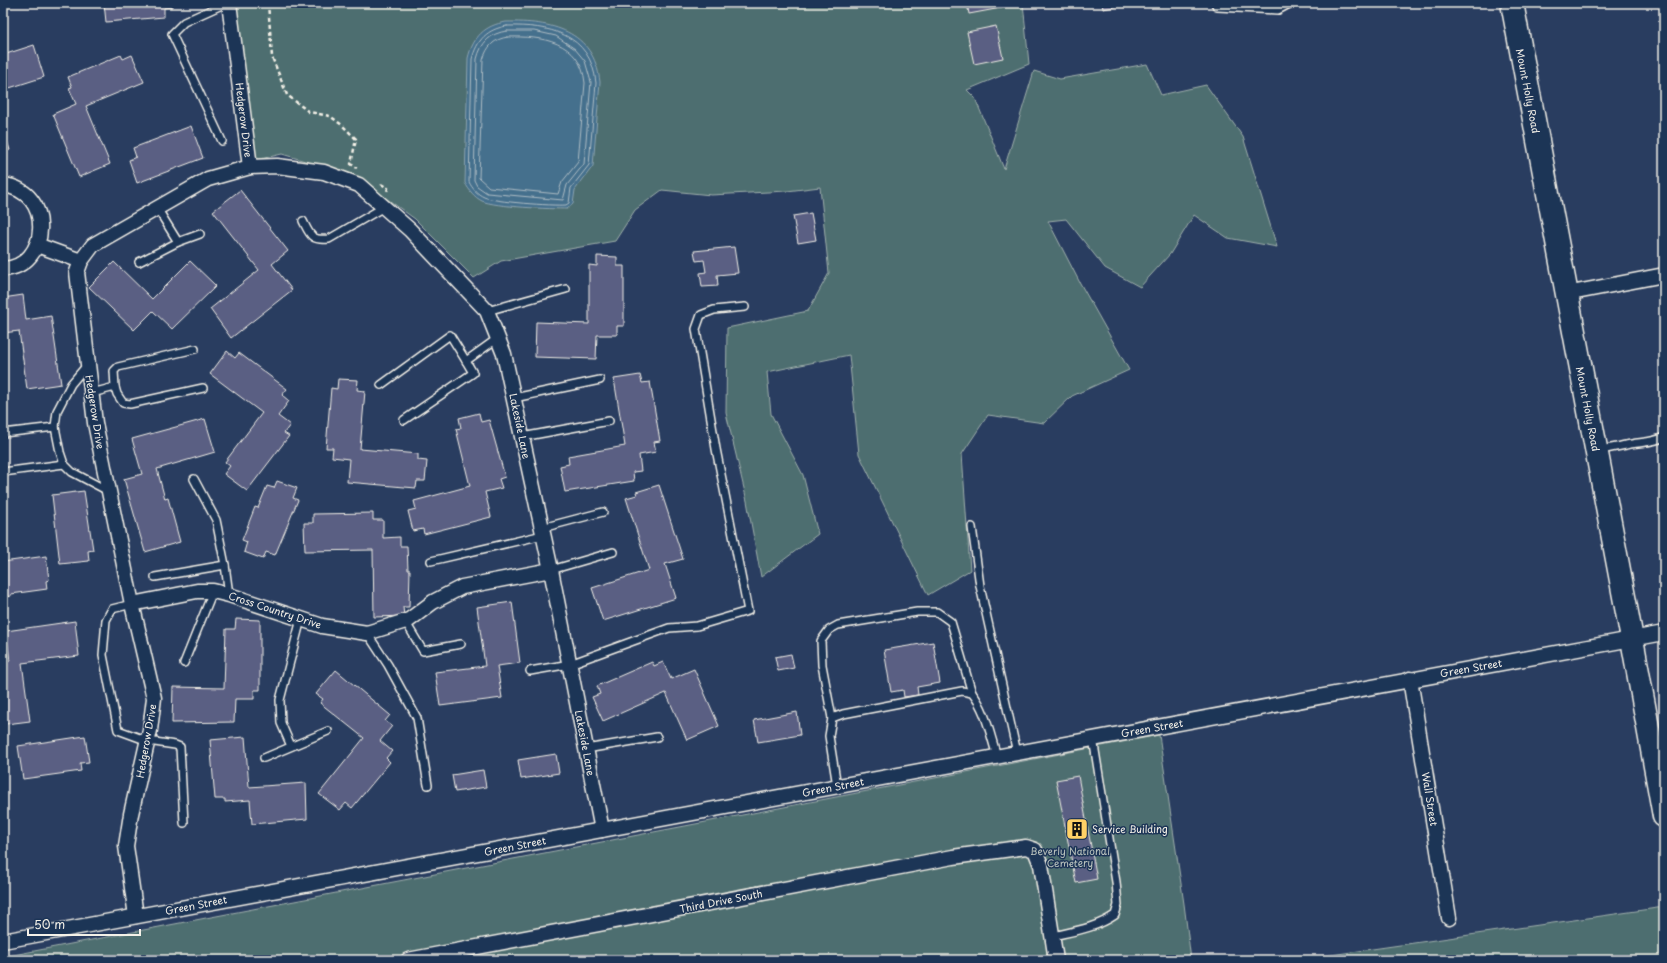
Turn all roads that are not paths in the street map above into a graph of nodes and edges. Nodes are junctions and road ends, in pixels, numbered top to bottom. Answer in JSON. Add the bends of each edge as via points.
{"nodes":[{"id":1,"x":228,"y":3,"type":"edge"},
{"id":2,"x":1215,"y":3,"type":"edge"},
{"id":3,"x":1291,"y":3,"type":"edge"},
{"id":4,"x":1512,"y":3,"type":"edge"},
{"id":5,"x":222,"y":141,"type":"dead end"},
{"id":6,"x":250,"y":167,"type":"junction"},
{"id":7,"x":3,"y":185,"type":"edge"},
{"id":8,"x":384,"y":207,"type":"junction"},
{"id":9,"x":157,"y":208,"type":"junction"},
{"id":10,"x":303,"y":221,"type":"dead end"},
{"id":11,"x":200,"y":234,"type":"dead end"},
{"id":12,"x":178,"y":242,"type":"junction"},
{"id":13,"x":37,"y":245,"type":"junction"},
{"id":14,"x":81,"y":261,"type":"junction"},
{"id":15,"x":139,"y":262,"type":"dead end"},
{"id":16,"x":3,"y":270,"type":"edge"},
{"id":17,"x":1664,"y":275,"type":"edge"},
{"id":18,"x":566,"y":289,"type":"dead end"},
{"id":19,"x":1566,"y":294,"type":"junction"},
{"id":20,"x":745,"y":307,"type":"dead end"},
{"id":21,"x":487,"y":311,"type":"junction"},
{"id":22,"x":498,"y":338,"type":"junction"},
{"id":23,"x":195,"y":348,"type":"dead end"},
{"id":24,"x":466,"y":361,"type":"junction"},
{"id":25,"x":88,"y":365,"type":"junction"},
{"id":26,"x":600,"y":380,"type":"dead end"},
{"id":27,"x":381,"y":385,"type":"dead end"},
{"id":28,"x":115,"y":388,"type":"junction"},
{"id":29,"x":203,"y":388,"type":"dead end"},
{"id":30,"x":92,"y":393,"type":"junction"},
{"id":31,"x":514,"y":398,"type":"junction"},
{"id":32,"x":404,"y":420,"type":"dead end"},
{"id":33,"x":609,"y":421,"type":"dead end"},
{"id":34,"x":55,"y":426,"type":"junction"},
{"id":35,"x":3,"y":433,"type":"edge"},
{"id":36,"x":1664,"y":437,"type":"edge"},
{"id":37,"x":522,"y":438,"type":"junction"},
{"id":38,"x":1596,"y":450,"type":"junction"},
{"id":39,"x":64,"y":464,"type":"junction"},
{"id":40,"x":3,"y":472,"type":"edge"},
{"id":41,"x":194,"y":479,"type":"dead end"},
{"id":42,"x":109,"y":491,"type":"junction"},
{"id":43,"x":603,"y":512,"type":"dead end"},
{"id":44,"x":972,"y":527,"type":"dead end"},
{"id":45,"x":542,"y":531,"type":"junction"},
{"id":46,"x":613,"y":552,"type":"dead end"},
{"id":47,"x":431,"y":561,"type":"dead end"},
{"id":48,"x":225,"y":565,"type":"junction"},
{"id":49,"x":551,"y":570,"type":"junction"},
{"id":50,"x":155,"y":577,"type":"dead end"},
{"id":51,"x":213,"y":591,"type":"junction"},
{"id":52,"x":229,"y":595,"type":"junction"},
{"id":53,"x":132,"y":604,"type":"junction"},
{"id":54,"x":301,"y":619,"type":"junction"},
{"id":55,"x":405,"y":621,"type":"junction"},
{"id":56,"x":367,"y":633,"type":"junction"},
{"id":57,"x":1664,"y":633,"type":"edge"},
{"id":58,"x":1632,"y":639,"type":"junction"},
{"id":59,"x":461,"y":644,"type":"dead end"},
{"id":60,"x":184,"y":663,"type":"dead end"},
{"id":61,"x":570,"y":664,"type":"junction"},
{"id":62,"x":530,"y":672,"type":"dead end"},
{"id":63,"x":1410,"y":680,"type":"junction"},
{"id":64,"x":972,"y":693,"type":"junction"},
{"id":65,"x":832,"y":718,"type":"junction"},
{"id":66,"x":328,"y":731,"type":"dead end"},
{"id":67,"x":657,"y":737,"type":"dead end"},
{"id":68,"x":1094,"y":738,"type":"junction"},
{"id":69,"x":148,"y":741,"type":"junction"},
{"id":70,"x":291,"y":746,"type":"junction"},
{"id":71,"x":586,"y":749,"type":"junction"},
{"id":72,"x":1017,"y":752,"type":"junction"},
{"id":73,"x":997,"y":756,"type":"junction"},
{"id":74,"x":264,"y":758,"type":"dead end"},
{"id":75,"x":428,"y":785,"type":"dead end"},
{"id":76,"x":837,"y":786,"type":"junction"},
{"id":77,"x":1664,"y":816,"type":"edge"},
{"id":78,"x":184,"y":824,"type":"dead end"},
{"id":79,"x":602,"y":830,"type":"junction"},
{"id":80,"x":136,"y":916,"type":"junction"},
{"id":81,"x":1449,"y":918,"type":"dead end"},
{"id":82,"x":1052,"y":936,"type":"junction"},
{"id":83,"x":3,"y":941,"type":"edge"},
{"id":84,"x":408,"y":960,"type":"edge"},
{"id":85,"x":1056,"y":960,"type":"edge"}],
"edges":[{"from":1,"to":5,"type":"lane","via":[[184,22],[172,34]]},
{"from":1,"to":6,"type":"street","name":"Hedgerow Drive"},
{"from":2,"to":3,"type":"lane","via":[[1217,8],[1278,10]]},
{"from":4,"to":19,"type":"main road","name":"Mount Holly Road"},
{"from":6,"to":8,"type":"street","name":"Lakeside Lane","via":[[277,166],[324,172],[359,185]]},
{"from":6,"to":9,"type":"street","name":"Hedgerow Drive","via":[[208,179]]},
{"from":7,"to":13,"type":"street","via":[[18,189],[36,207],[41,226]]},
{"from":8,"to":10,"type":"lane","via":[[329,239],[318,240],[309,235]]},
{"from":8,"to":21,"type":"street","name":"Lakeside Lane","via":[[410,230]]},
{"from":9,"to":12,"type":"lane"},
{"from":9,"to":14,"type":"street","name":"Hedgerow Drive","via":[[93,245]]},
{"from":11,"to":12,"type":"lane"},
{"from":12,"to":15,"type":"lane"},
{"from":13,"to":14,"type":"street"},
{"from":13,"to":16,"type":"street","via":[[30,256],[19,265]]},
{"from":14,"to":25,"type":"street","name":"Hedgerow Drive","via":[[77,272],[78,288]]},
{"from":17,"to":19,"type":"street"},
{"from":18,"to":21,"type":"lane"},
{"from":19,"to":38,"type":"main road","name":"Mount Holly Road"},
{"from":20,"to":61,"type":"lane","via":[[714,310],[701,315],[696,329],[716,449],[748,611],[697,626],[669,628]]},
{"from":21,"to":22,"type":"street","name":"Lakeside Lane"},
{"from":22,"to":24,"type":"lane"},
{"from":22,"to":31,"type":"street","name":"Lakeside Lane"},
{"from":23,"to":28,"type":"lane","via":[[118,367],[114,371]]},
{"from":24,"to":27,"type":"lane","via":[[450,335]]},
{"from":24,"to":32,"type":"lane","via":[[473,373]]},
{"from":25,"to":30,"type":"street","name":"Hedgerow Drive"},
{"from":25,"to":34,"type":"lane","via":[[71,384],[57,411]]},
{"from":26,"to":31,"type":"lane"},
{"from":28,"to":29,"type":"lane","via":[[122,404]]},
{"from":28,"to":30,"type":"lane"},
{"from":30,"to":42,"type":"street","name":"Hedgerow Drive","via":[[95,423]]},
{"from":31,"to":37,"type":"street","name":"Lakeside Lane"},
{"from":33,"to":37,"type":"lane"},
{"from":34,"to":35,"type":"lane"},
{"from":34,"to":39,"type":"lane"},
{"from":36,"to":38,"type":"lane"},
{"from":37,"to":45,"type":"street","name":"Lakeside Lane"},
{"from":38,"to":58,"type":"main road","name":"Mount Holly Road"},
{"from":39,"to":40,"type":"lane"},
{"from":39,"to":42,"type":"lane","via":[[72,472]]},
{"from":41,"to":48,"type":"lane","via":[[216,520]]},
{"from":42,"to":53,"type":"street","name":"Hedgerow Drive"},
{"from":43,"to":45,"type":"lane"},
{"from":44,"to":72,"type":"lane","via":[[980,586]]},
{"from":45,"to":47,"type":"lane"},
{"from":45,"to":49,"type":"street","name":"Lakeside Lane"},
{"from":46,"to":49,"type":"lane"},
{"from":48,"to":50,"type":"lane"},
{"from":48,"to":52,"type":"lane"},
{"from":49,"to":55,"type":"street","name":"Cross Country Drive","via":[[462,587]]},
{"from":49,"to":61,"type":"street","name":"Lakeside Lane"},
{"from":51,"to":52,"type":"street","name":"Cross Country Drive"},
{"from":51,"to":53,"type":"street","name":"Cross Country Drive","via":[[197,591]]},
{"from":51,"to":60,"type":"lane"},
{"from":52,"to":54,"type":"street","name":"Cross Country Drive"},
{"from":53,"to":69,"type":"street","name":"Hedgerow Drive","via":[[154,698]]},
{"from":53,"to":69,"type":"lane","via":[[112,609],[106,620],[103,655],[118,730]]},
{"from":54,"to":56,"type":"street","name":"Cross Country Drive","via":[[322,626]]},
{"from":54,"to":70,"type":"lane","via":[[280,700],[281,723]]},
{"from":55,"to":56,"type":"street","name":"Cross Country Drive"},
{"from":55,"to":59,"type":"lane","via":[[423,651]]},
{"from":56,"to":75,"type":"lane","via":[[417,718]]},
{"from":57,"to":58,"type":"street","name":"Green Street"},
{"from":58,"to":63,"type":"street","name":"Green Street"},
{"from":58,"to":77,"type":"main road","name":"Mount Holly Road"},
{"from":61,"to":62,"type":"lane"},
{"from":61,"to":71,"type":"street","name":"Lakeside Lane"},
{"from":63,"to":68,"type":"street","name":"Green Street"},
{"from":63,"to":81,"type":"street","name":"Wall Street"},
{"from":64,"to":65,"type":"lane","via":[[962,691]]},
{"from":64,"to":65,"type":"lane","via":[[951,622],[937,612],[917,612],[838,625],[829,630],[821,641],[822,665]]},
{"from":64,"to":73,"type":"lane","via":[[986,719]]},
{"from":65,"to":76,"type":"lane","via":[[830,736]]},
{"from":66,"to":70,"type":"lane"},
{"from":67,"to":71,"type":"lane"},
{"from":68,"to":72,"type":"street","name":"Green Street"},
{"from":68,"to":82,"type":"lane","via":[[1118,906],[1116,915],[1106,922]]},
{"from":69,"to":78,"type":"lane","via":[[175,744],[180,747]]},
{"from":69,"to":80,"type":"street","name":"Hedgerow Drive","via":[[126,846]]},
{"from":70,"to":74,"type":"lane"},
{"from":71,"to":79,"type":"street","name":"Lakeside Lane"},
{"from":72,"to":73,"type":"street","name":"Green Street"},
{"from":73,"to":76,"type":"street","name":"Green Street"},
{"from":76,"to":79,"type":"street","name":"Green Street"},
{"from":79,"to":80,"type":"street","name":"Green Street"},
{"from":80,"to":83,"type":"street","name":"Green Street"},
{"from":82,"to":84,"type":"street","name":"Third Drive South","via":[[1041,865],[1035,850],[1026,847],[952,857]]},
{"from":82,"to":85,"type":"street"}]}
